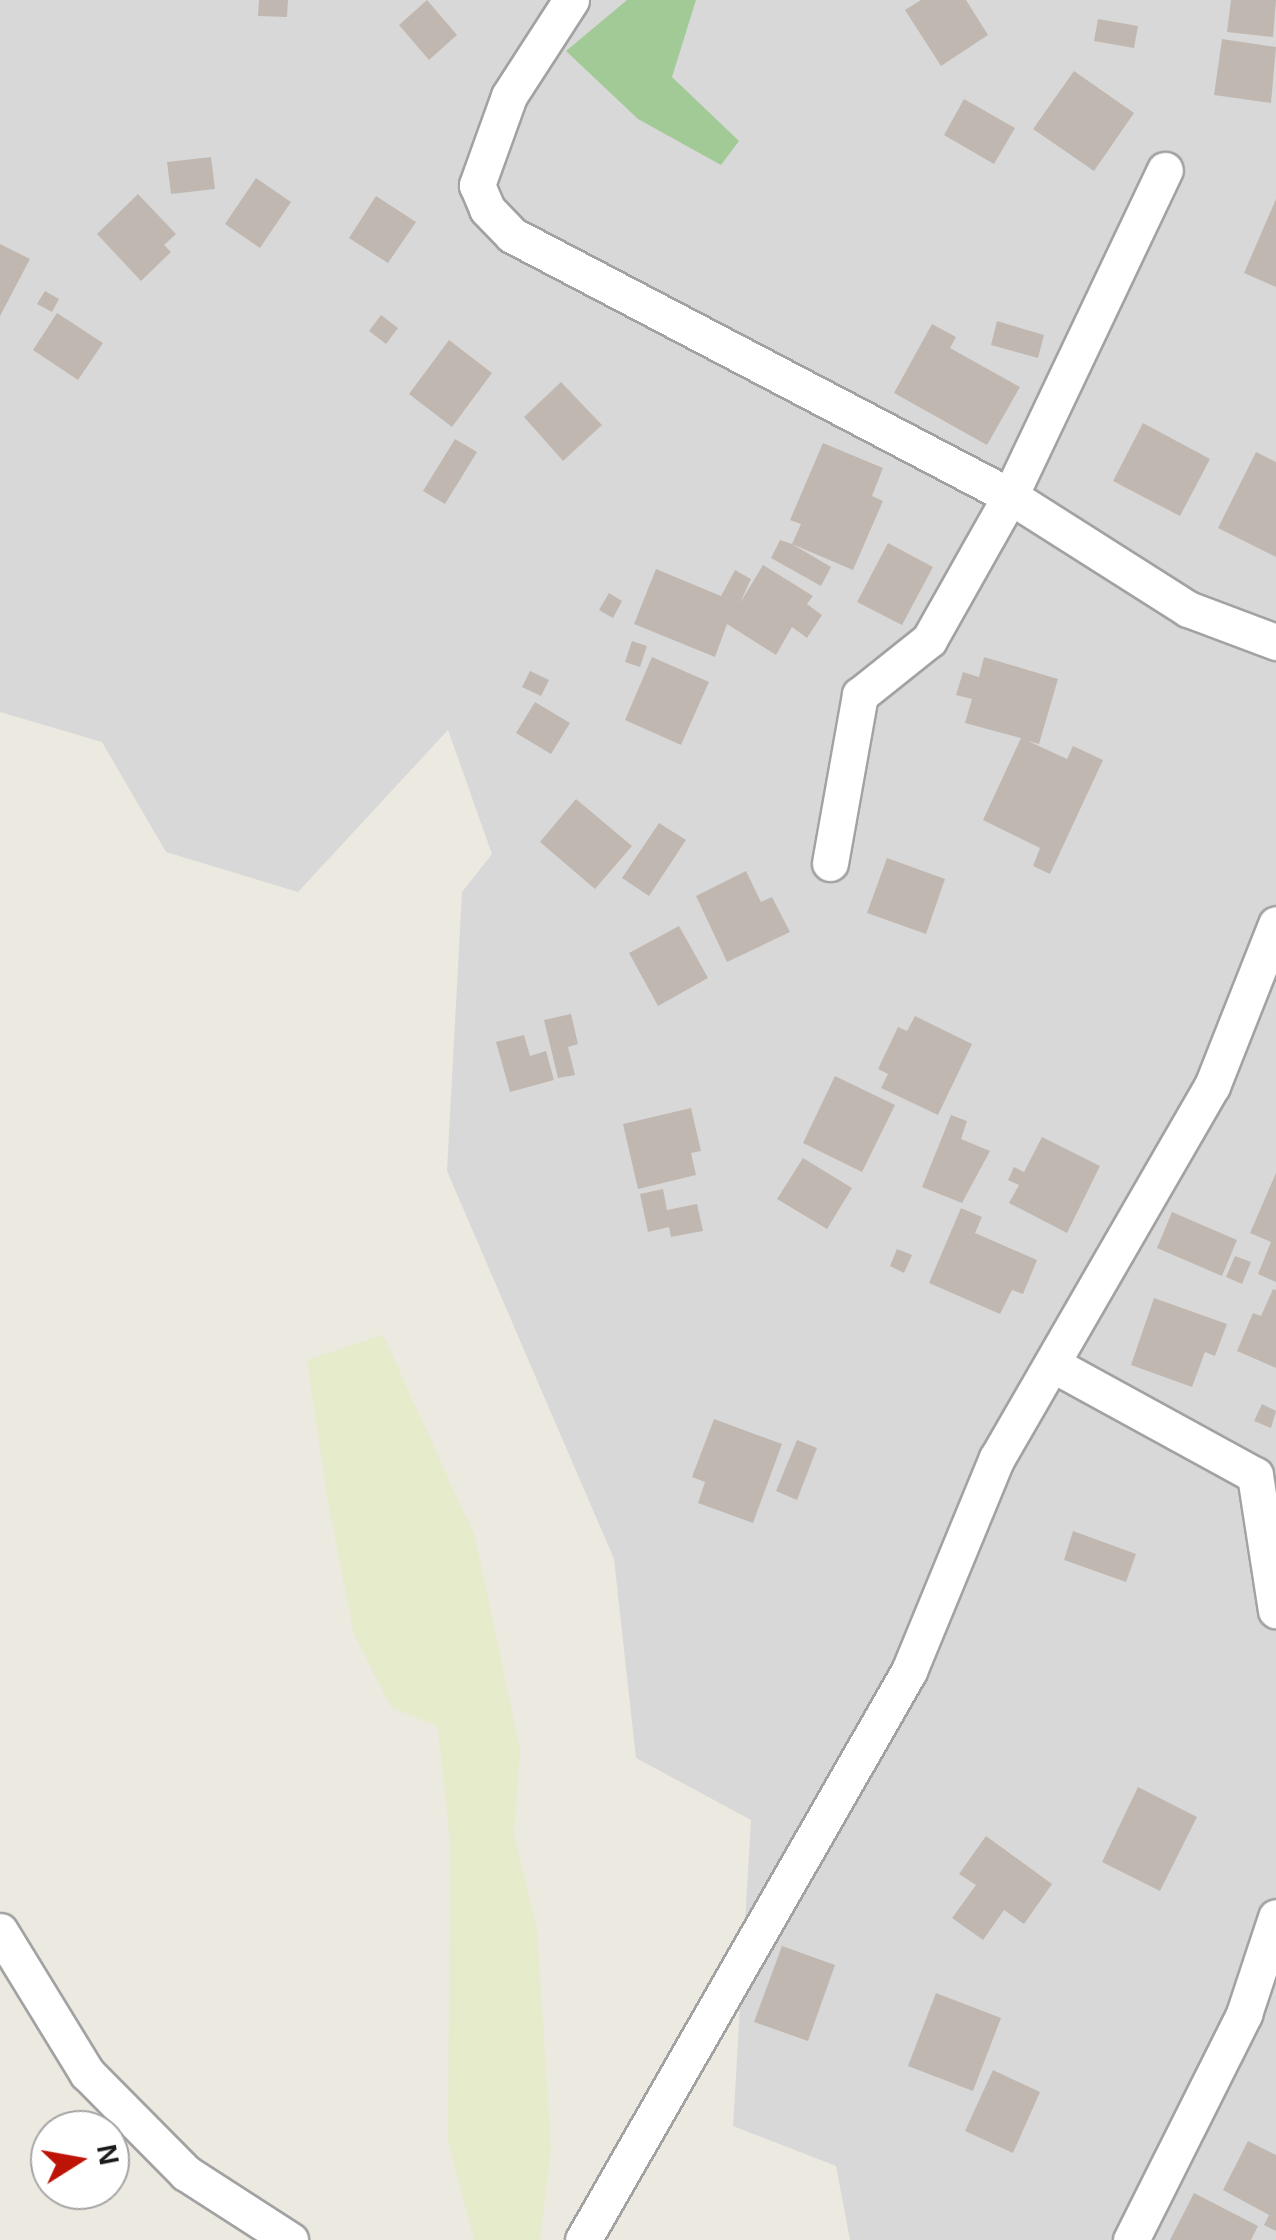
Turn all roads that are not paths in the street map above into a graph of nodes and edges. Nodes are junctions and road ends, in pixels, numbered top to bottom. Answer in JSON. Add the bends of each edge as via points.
{"nodes":[{"id":1,"x":571,"y":0,"type":"edge"},
{"id":2,"x":1165,"y":170,"type":"dead end"},
{"id":3,"x":1010,"y":496,"type":"junction"},
{"id":4,"x":1276,"y":642,"type":"edge"},
{"id":5,"x":830,"y":863,"type":"dead end"},
{"id":6,"x":1276,"y":924,"type":"edge"},
{"id":7,"x":1054,"y":1364,"type":"junction"},
{"id":8,"x":1276,"y":1610,"type":"edge"},
{"id":9,"x":1276,"y":1917,"type":"edge"},
{"id":10,"x":0,"y":1931,"type":"edge"},
{"id":11,"x":290,"y":2240,"type":"edge"},
{"id":12,"x":584,"y":2240,"type":"edge"},
{"id":13,"x":1131,"y":2240,"type":"edge"}],
"edges":[{"from":1,"to":3,"type":"street","via":[[509,96],[477,185],[487,208],[512,235]]},
{"from":2,"to":3,"type":"street"},
{"from":3,"to":4,"type":"street","via":[[1188,609]]},
{"from":3,"to":5,"type":"street","via":[[928,640],[860,695]]},
{"from":6,"to":7,"type":"street","via":[[1212,1086]]},
{"from":7,"to":8,"type":"street","via":[[1255,1476]]},
{"from":7,"to":12,"type":"street","via":[[997,1458],[909,1671]]},
{"from":9,"to":13,"type":"street","via":[[1244,2014]]},
{"from":10,"to":11,"type":"street","via":[[87,2073],[186,2173]]}]}
